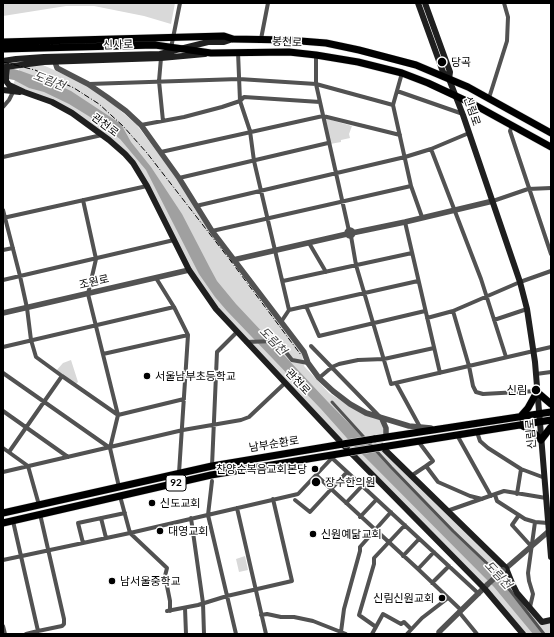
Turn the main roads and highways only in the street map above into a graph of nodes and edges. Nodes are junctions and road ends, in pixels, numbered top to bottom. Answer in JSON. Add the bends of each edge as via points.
{"nodes":[{"id":1,"x":418,"y":3,"type":"edge"},
{"id":2,"x":424,"y":3,"type":"edge"},
{"id":3,"x":233,"y":39,"type":"junction"},
{"id":4,"x":288,"y":40,"type":"junction"},
{"id":5,"x":3,"y":42,"type":"edge"},
{"id":6,"x":3,"y":49,"type":"edge"},
{"id":7,"x":173,"y":49,"type":"junction"},
{"id":8,"x":289,"y":52,"type":"junction"},
{"id":9,"x":211,"y":53,"type":"junction"},
{"id":10,"x":44,"y":59,"type":"junction"},
{"id":11,"x":3,"y":61,"type":"edge"},
{"id":12,"x":5,"y":67,"type":"edge"},
{"id":13,"x":449,"y":79,"type":"junction"},
{"id":14,"x":3,"y":90,"type":"edge"},
{"id":15,"x":24,"y":92,"type":"junction"},
{"id":16,"x":456,"y":96,"type":"junction"},
{"id":17,"x":549,"y":131,"type":"edge"},
{"id":18,"x":537,"y":139,"type":"junction"},
{"id":19,"x":551,"y":147,"type":"edge"},
{"id":20,"x":537,"y":392,"type":"junction"},
{"id":21,"x":551,"y":404,"type":"edge"},
{"id":22,"x":551,"y":412,"type":"edge"},
{"id":23,"x":540,"y":418,"type":"junction"},
{"id":24,"x":551,"y":420,"type":"edge"},
{"id":25,"x":520,"y":421,"type":"junction"},
{"id":26,"x":551,"y":427,"type":"edge"},
{"id":27,"x":541,"y":440,"type":"junction"},
{"id":28,"x":363,"y":441,"type":"junction"},
{"id":29,"x":343,"y":444,"type":"junction"},
{"id":30,"x":382,"y":447,"type":"junction"},
{"id":31,"x":306,"y":450,"type":"junction"},
{"id":32,"x":364,"y":450,"type":"junction"},
{"id":33,"x":350,"y":452,"type":"junction"},
{"id":34,"x":307,"y":459,"type":"junction"},
{"id":35,"x":3,"y":514,"type":"edge"},
{"id":36,"x":3,"y":523,"type":"edge"},
{"id":37,"x":550,"y":544,"type":"edge"},
{"id":38,"x":551,"y":557,"type":"edge"},
{"id":39,"x":551,"y":620,"type":"edge"},
{"id":40,"x":523,"y":634,"type":"edge"}],
"edges":[{"from":1,"to":13,"type":"main road","via":[[443,72]]},
{"from":2,"to":13,"type":"main road","via":[[450,72]]},
{"from":3,"to":4,"type":"main road","name":"봉천로"},
{"from":3,"to":5,"type":"main road","name":"봉천로","via":[[224,36]]},
{"from":3,"to":7,"type":"main road","name":"신사로"},
{"from":4,"to":8,"type":"main road","via":[[297,42],[299,46],[297,50]]},
{"from":4,"to":13,"type":"main road","name":"봉천로","via":[[326,43],[359,50],[416,65]]},
{"from":6,"to":7,"type":"main road","name":"봉천로","via":[[154,45]]},
{"from":7,"to":9,"type":"main road","name":"봉천로"},
{"from":7,"to":10,"type":"main road","name":"신사로","via":[[160,54]]},
{"from":8,"to":9,"type":"main road","name":"봉천로"},
{"from":8,"to":16,"type":"main road","name":"봉천로","via":[[358,62],[402,73]]},
{"from":9,"to":10,"type":"main road","name":"신사로","via":[[161,58],[54,62]]},
{"from":10,"to":11,"type":"main road","name":"신사로"},
{"from":10,"to":12,"type":"main road","name":"신사로"},
{"from":12,"to":15,"type":"main road","name":"관천로","via":[[9,85]]},
{"from":13,"to":16,"type":"main road","name":"신림로"},
{"from":13,"to":17,"type":"main road","name":"봉천로","via":[[490,98]]},
{"from":14,"to":15,"type":"main road","name":"관천로"},
{"from":15,"to":29,"type":"main road","name":"관천로","via":[[52,102],[72,113],[125,154],[147,186],[189,270],[216,309]]},
{"from":16,"to":18,"type":"main road","name":"봉천로"},
{"from":16,"to":20,"type":"main road","name":"신림로","via":[[520,282],[534,351]]},
{"from":17,"to":18,"type":"main road","via":[[548,138]]},
{"from":18,"to":19,"type":"main road","name":"봉천로"},
{"from":20,"to":21,"type":"main road"},
{"from":20,"to":23,"type":"main road","name":"신림로"},
{"from":20,"to":25,"type":"main road"},
{"from":22,"to":23,"type":"main road","name":"남부순환로","number":"92"},
{"from":23,"to":24,"type":"main road","name":"남부순환로","number":"92"},
{"from":23,"to":25,"type":"main road","name":"남부순환로","number":"92"},
{"from":23,"to":27,"type":"main road","name":"신림로"},
{"from":25,"to":27,"type":"main road"},
{"from":25,"to":28,"type":"main road","name":"남부순환로","number":"92","bridge":true,"via":[[459,426]]},
{"from":25,"to":30,"type":"main road","name":"남부순환로","number":"92","via":[[477,432]]},
{"from":26,"to":27,"type":"main road"},
{"from":27,"to":37,"type":"main road","name":"신림로"},
{"from":28,"to":29,"type":"main road","name":"남부순환로","number":"92","bridge":true},
{"from":28,"to":32,"type":"main road","bridge":true,"via":[[359,446]]},
{"from":29,"to":31,"type":"main road","name":"남부순환로","number":"92"},
{"from":29,"to":33,"type":"main road","name":"관천로"},
{"from":30,"to":32,"type":"main road","name":"남부순환로","number":"92","bridge":true},
{"from":30,"to":39,"type":"main road","via":[[505,569],[517,593],[542,622]]},
{"from":31,"to":34,"type":"main road","via":[[311,453]]},
{"from":31,"to":35,"type":"main road","name":"남부순환로","number":"92","via":[[212,466]]},
{"from":32,"to":33,"type":"main road","name":"남부순환로","number":"92","bridge":true},
{"from":33,"to":34,"type":"main road","name":"남부순환로","number":"92"},
{"from":33,"to":40,"type":"main road","name":"관천로","via":[[486,586]]},
{"from":34,"to":36,"type":"main road","name":"남부순환로","number":"92","via":[[217,474]]},
{"from":37,"to":38,"type":"main road","name":"신림로"}]}
